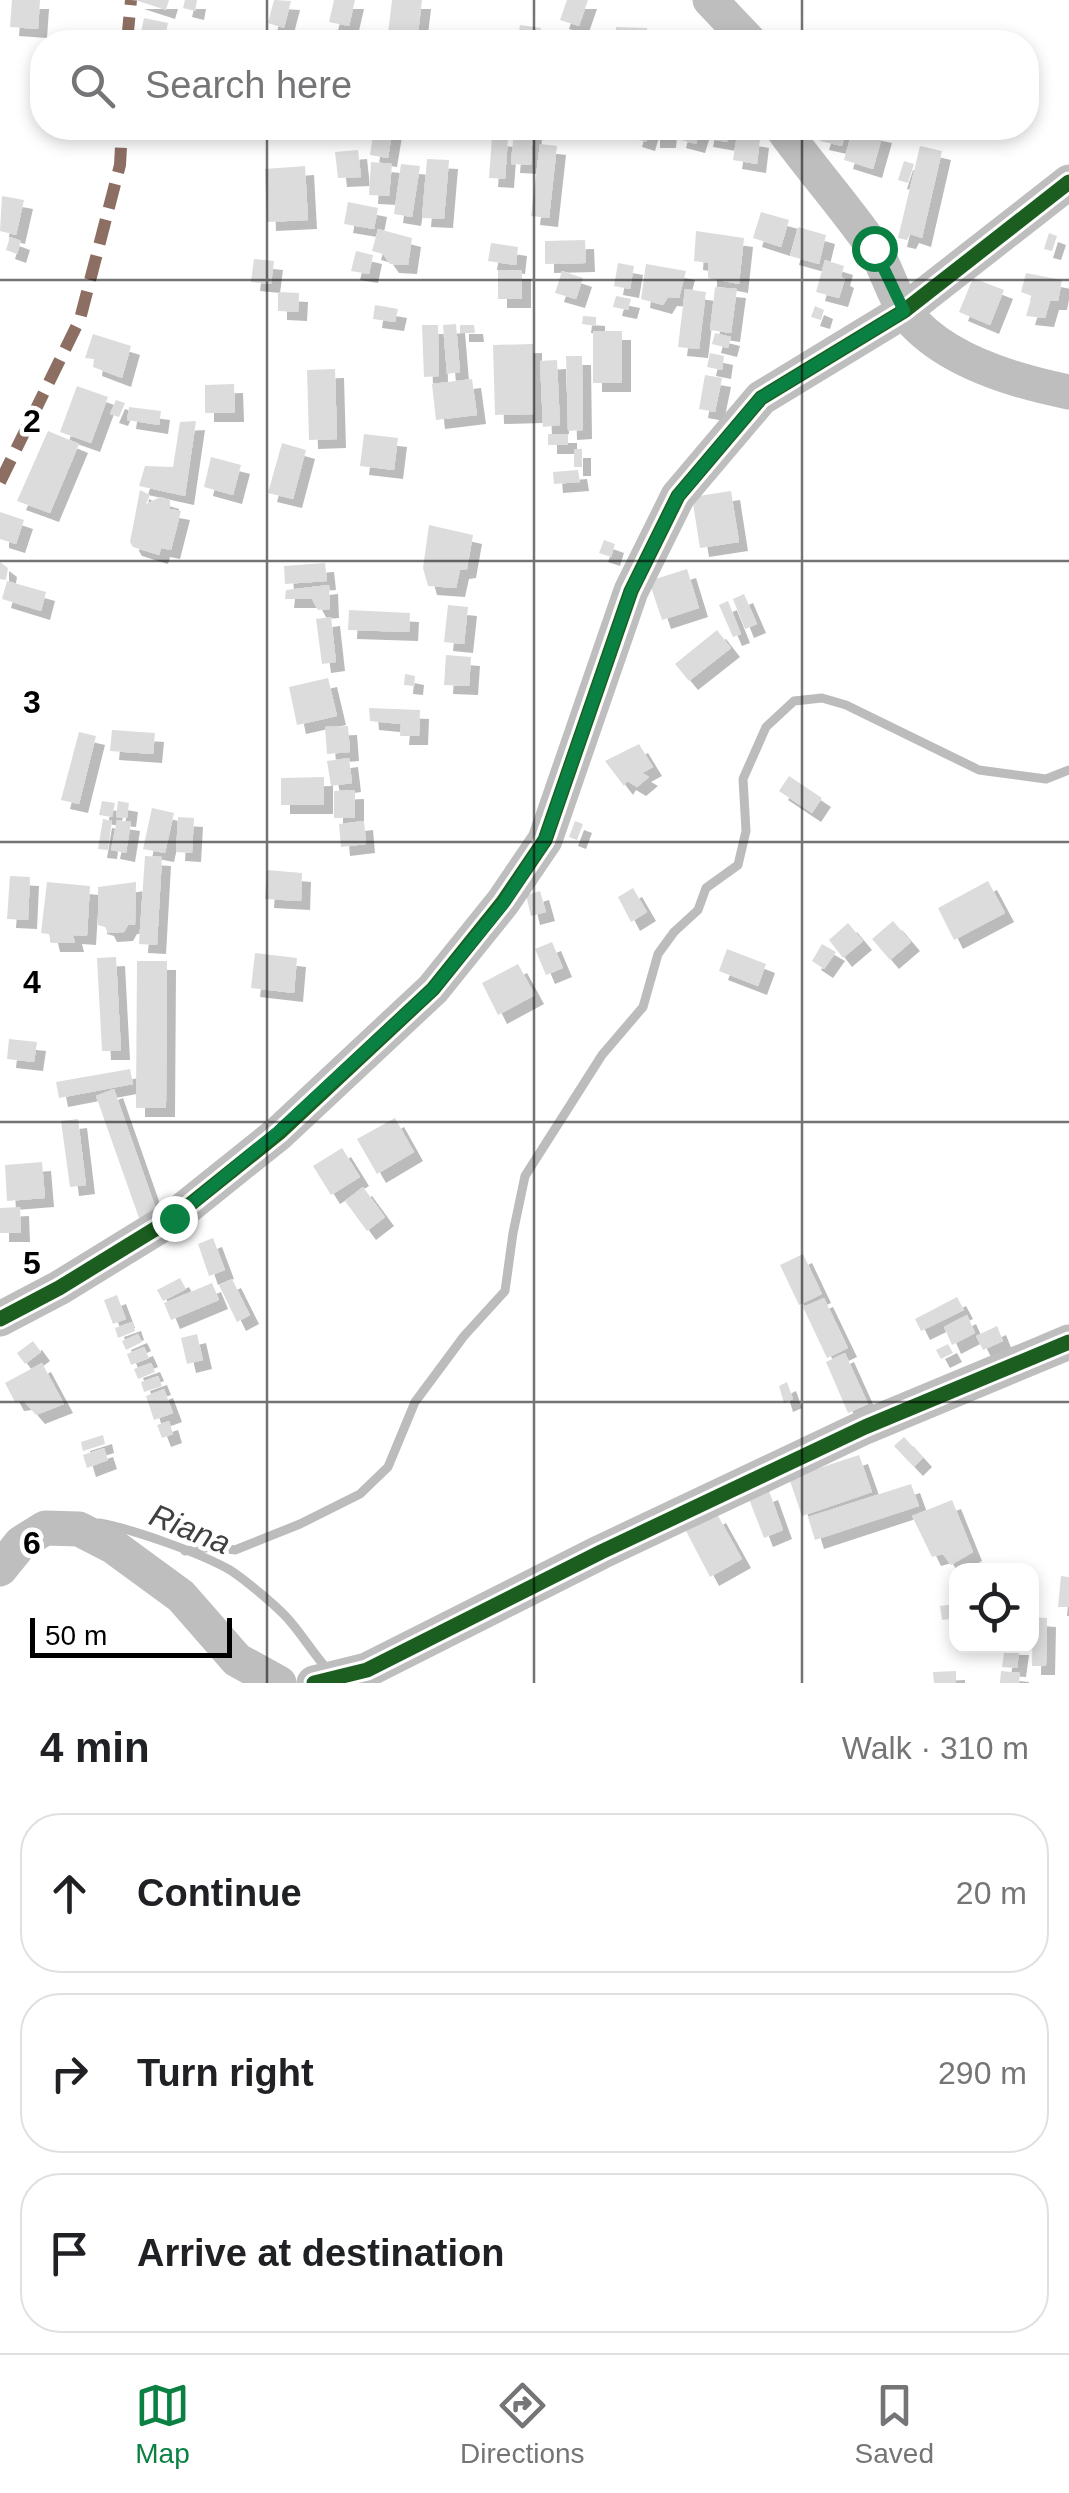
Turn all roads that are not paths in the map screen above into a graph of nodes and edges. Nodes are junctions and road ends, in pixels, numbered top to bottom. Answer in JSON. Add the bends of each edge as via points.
{"nodes":[{"id":1,"x":710,"y":0,"type":"edge"},
{"id":2,"x":739,"y":30,"type":"edge"},
{"id":3,"x":791,"y":140,"type":"edge"},
{"id":4,"x":1069,"y":182,"type":"edge"},
{"id":5,"x":904,"y":311,"type":"junction"},
{"id":6,"x":1069,"y":392,"type":"edge"},
{"id":7,"x":0,"y":1319,"type":"edge"},
{"id":8,"x":1069,"y":1342,"type":"edge"},
{"id":9,"x":0,"y":1569,"type":"edge"},
{"id":10,"x":279,"y":1683,"type":"edge"},
{"id":11,"x":314,"y":1683,"type":"edge"}],
"edges":[{"from":1,"to":2,"type":"street"},
{"from":3,"to":5,"type":"street","via":[[874,248]]},
{"from":4,"to":5,"type":"street"},
{"from":5,"to":6,"type":"street","via":[[928,338],[975,363]]},
{"from":5,"to":7,"type":"street","via":[[761,398],[678,496],[631,591],[545,840],[433,989],[174,1218]]},
{"from":8,"to":11,"type":"street","via":[[848,1436],[368,1670]]},
{"from":9,"to":10,"type":"street","via":[[44,1528],[79,1529],[182,1596],[237,1660]]}]}
